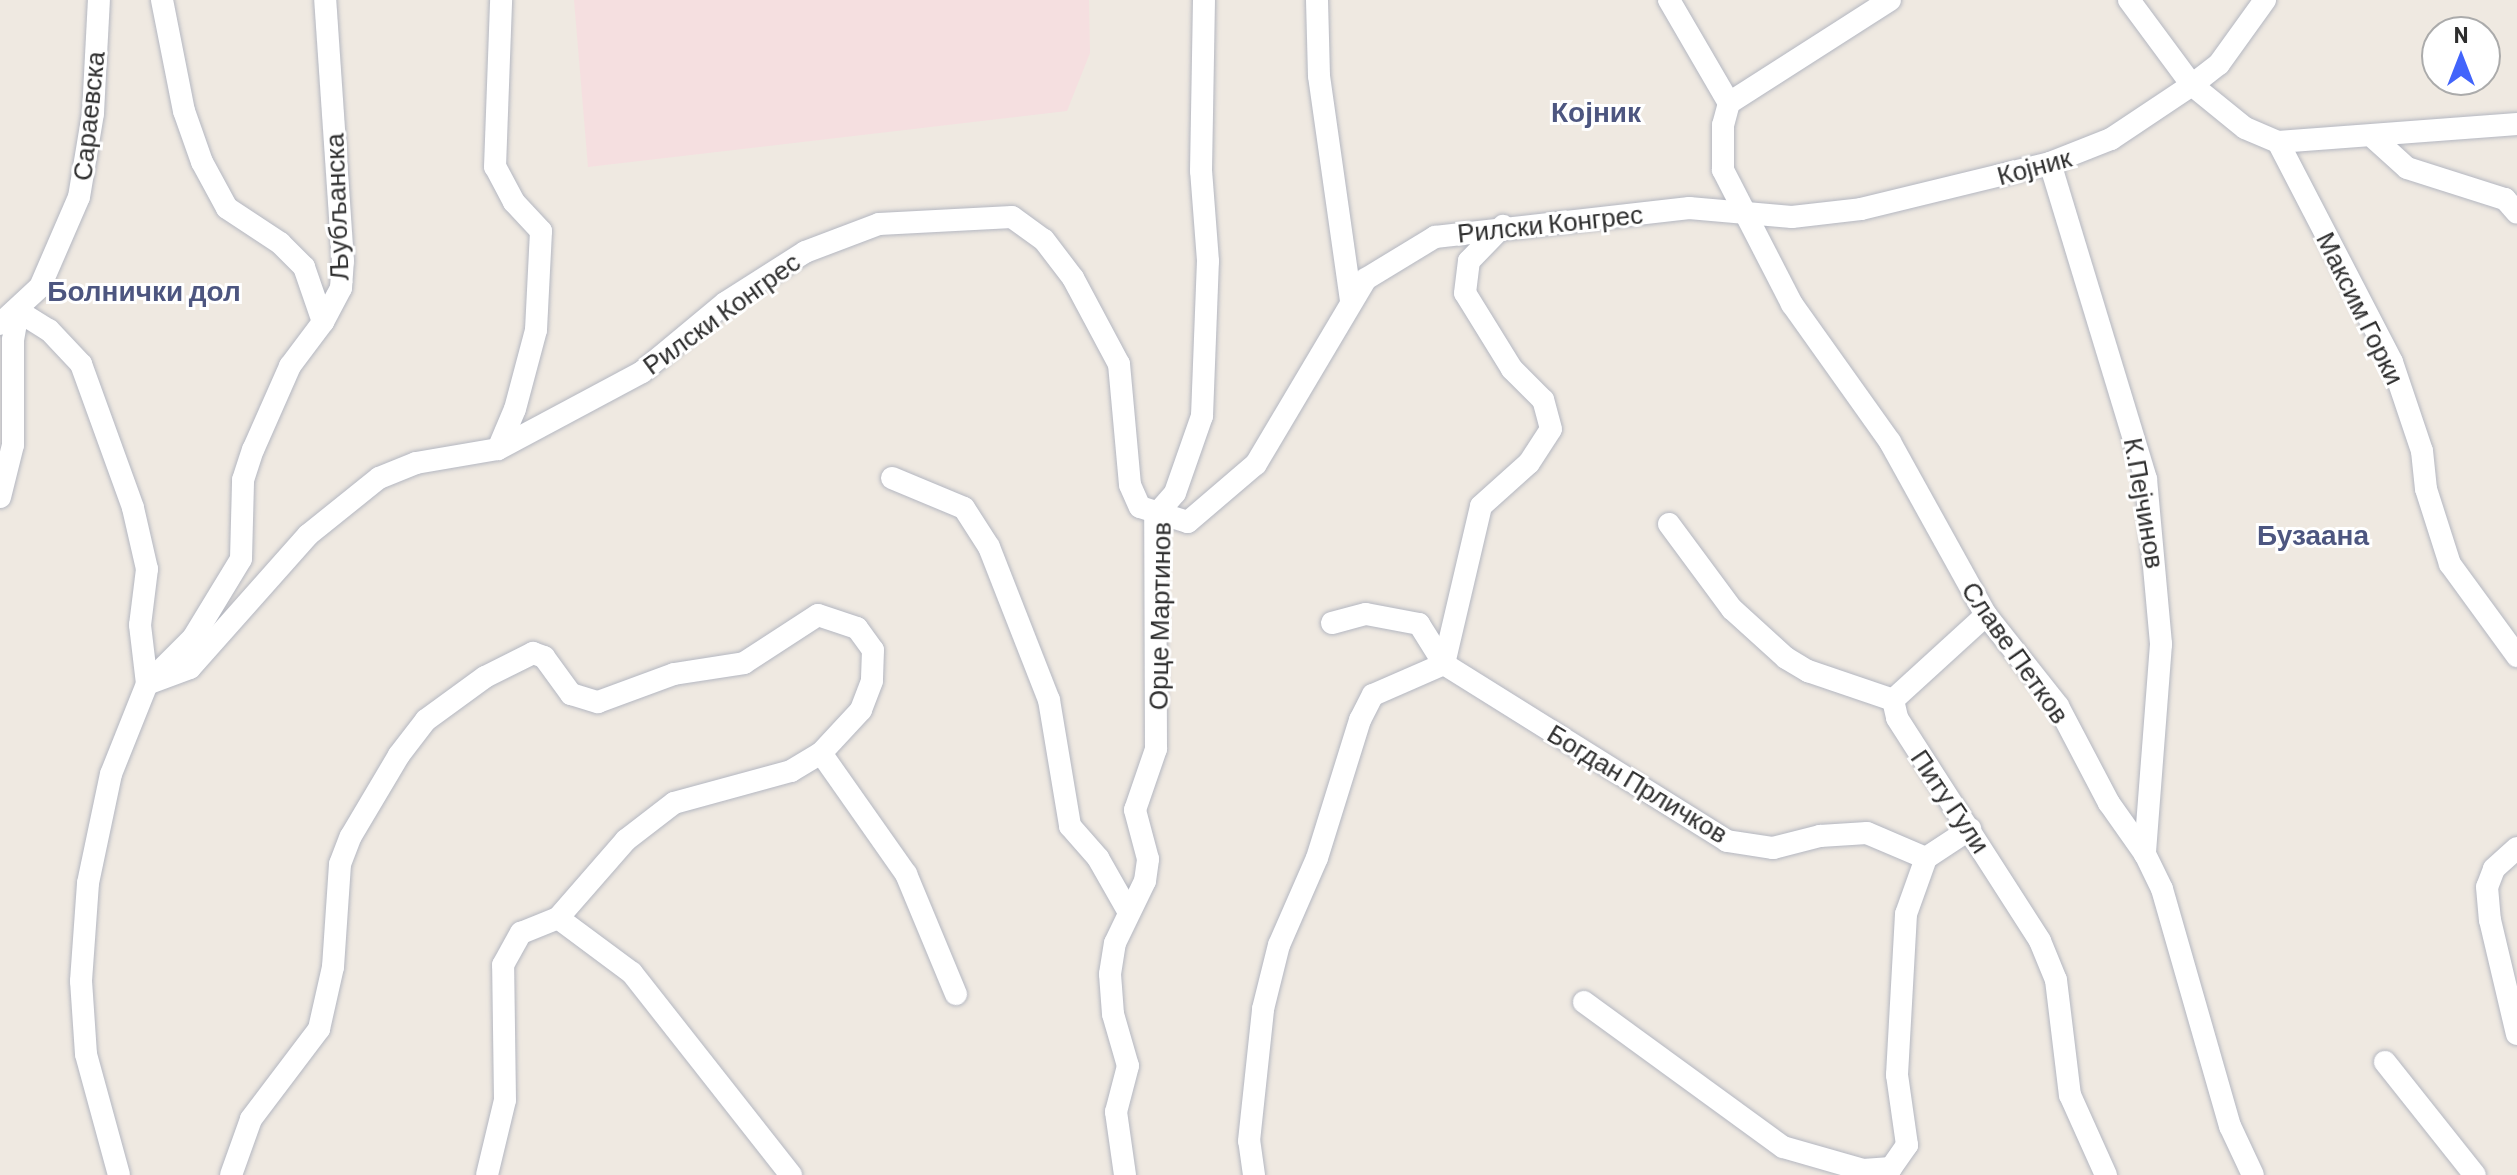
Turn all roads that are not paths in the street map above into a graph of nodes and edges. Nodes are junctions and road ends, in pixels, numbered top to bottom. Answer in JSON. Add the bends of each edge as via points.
{"nodes":[{"id":1,"x":99,"y":0,"type":"edge"},
{"id":2,"x":162,"y":0,"type":"edge"},
{"id":3,"x":325,"y":0,"type":"edge"},
{"id":4,"x":501,"y":0,"type":"edge"},
{"id":5,"x":1204,"y":0,"type":"edge"},
{"id":6,"x":1317,"y":0,"type":"edge"},
{"id":7,"x":1669,"y":0,"type":"edge"},
{"id":8,"x":2129,"y":0,"type":"edge"},
{"id":9,"x":2265,"y":0,"type":"edge"},
{"id":10,"x":1877,"y":3,"type":"edge"},
{"id":11,"x":2192,"y":85,"type":"junction"},
{"id":12,"x":1729,"y":103,"type":"junction"},
{"id":13,"x":2517,"y":124,"type":"edge"},
{"id":14,"x":2375,"y":139,"type":"junction"},
{"id":15,"x":2278,"y":142,"type":"junction"},
{"id":16,"x":2050,"y":163,"type":"junction"},
{"id":17,"x":1747,"y":213,"type":"junction"},
{"id":18,"x":2517,"y":213,"type":"edge"},
{"id":19,"x":1503,"y":226,"type":"junction"},
{"id":20,"x":1351,"y":300,"type":"junction"},
{"id":21,"x":9,"y":318,"type":"edge"},
{"id":22,"x":323,"y":322,"type":"junction"},
{"id":23,"x":498,"y":449,"type":"junction"},
{"id":24,"x":892,"y":478,"type":"dead end"},
{"id":25,"x":0,"y":497,"type":"edge"},
{"id":26,"x":1155,"y":516,"type":"junction"},
{"id":27,"x":1669,"y":524,"type":"dead end"},
{"id":28,"x":1986,"y":615,"type":"junction"},
{"id":29,"x":1332,"y":623,"type":"dead end"},
{"id":30,"x":2517,"y":656,"type":"edge"},
{"id":31,"x":1444,"y":664,"type":"junction"},
{"id":32,"x":147,"y":684,"type":"junction"},
{"id":33,"x":1893,"y":700,"type":"junction"},
{"id":34,"x":821,"y":753,"type":"junction"},
{"id":35,"x":1970,"y":829,"type":"junction"},
{"id":36,"x":2517,"y":848,"type":"edge"},
{"id":37,"x":2145,"y":854,"type":"junction"},
{"id":38,"x":1926,"y":858,"type":"junction"},
{"id":39,"x":1127,"y":909,"type":"junction"},
{"id":40,"x":558,"y":918,"type":"junction"},
{"id":41,"x":956,"y":994,"type":"dead end"},
{"id":42,"x":1584,"y":1002,"type":"dead end"},
{"id":43,"x":2517,"y":1034,"type":"edge"},
{"id":44,"x":2385,"y":1062,"type":"dead end"},
{"id":45,"x":119,"y":1175,"type":"edge"},
{"id":46,"x":231,"y":1175,"type":"edge"},
{"id":47,"x":487,"y":1175,"type":"edge"},
{"id":48,"x":791,"y":1175,"type":"edge"},
{"id":49,"x":1125,"y":1175,"type":"edge"},
{"id":50,"x":1254,"y":1175,"type":"edge"},
{"id":51,"x":2106,"y":1175,"type":"edge"},
{"id":52,"x":2253,"y":1175,"type":"edge"},
{"id":53,"x":2475,"y":1175,"type":"edge"}],
"edges":[{"from":1,"to":21,"type":"street","name":"Сараевска","via":[[93,113],[79,197],[46,277]]},
{"from":2,"to":22,"type":"street","name":"Љубљанска","via":[[184,111],[202,162],[227,208],[280,243],[304,267]]},
{"from":3,"to":22,"type":"street","name":"Љубљанска","via":[[343,261],[341,288]]},
{"from":4,"to":23,"type":"street","via":[[495,167],[514,202],[541,231],[536,330],[515,409]]},
{"from":5,"to":26,"type":"street","name":"Орце Мартинов","via":[[1201,171],[1208,261],[1202,416],[1175,493]]},
{"from":6,"to":20,"type":"street","via":[[1319,76]]},
{"from":7,"to":12,"type":"street"},
{"from":8,"to":11,"type":"street"},
{"from":9,"to":11,"type":"street","name":"Којник","via":[[2219,64]]},
{"from":10,"to":12,"type":"street"},
{"from":11,"to":15,"type":"street","via":[[2245,128]]},
{"from":11,"to":16,"type":"street","name":"Којник","via":[[2111,139]]},
{"from":12,"to":17,"type":"street","name":"Славе Петков","via":[[1723,170]]},
{"from":13,"to":14,"type":"street"},
{"from":14,"to":15,"type":"street"},
{"from":14,"to":18,"type":"street","via":[[2407,168],[2505,199]]},
{"from":15,"to":30,"type":"street","name":"Максим Горки","via":[[2392,362],[2422,451],[2426,489],[2450,564]]},
{"from":16,"to":17,"type":"street","name":"Којник","via":[[1861,209],[1792,217]]},
{"from":16,"to":37,"type":"street","name":"К.Пејчинов","via":[[2146,479],[2161,644]]},
{"from":17,"to":19,"type":"street","name":"Рилски Конгрес","via":[[1689,208]]},
{"from":17,"to":28,"type":"street","name":"Славе Петков","via":[[1792,304],[1890,442]]},
{"from":19,"to":20,"type":"street","name":"Рилски Конгрес","via":[[1435,237],[1382,266]]},
{"from":19,"to":31,"type":"street","via":[[1469,261],[1465,293],[1512,369],[1543,400],[1551,429],[1529,463],[1481,506]]},
{"from":20,"to":26,"type":"street","name":"Рилски Конгрес","via":[[1256,464],[1188,522]]},
{"from":21,"to":25,"type":"street","via":[[13,445]]},
{"from":21,"to":32,"type":"street","via":[[49,330],[81,364],[133,508],[147,569],[140,625]]},
{"from":22,"to":32,"type":"street","via":[[290,366],[253,450],[243,480],[241,559],[193,638]]},
{"from":23,"to":26,"type":"street","name":"Рилски Конгрес","via":[[642,372],[725,303],[805,252],[879,224],[1012,217],[1044,240],[1104,329],[1119,364],[1130,485],[1140,507]]},
{"from":23,"to":32,"type":"street","name":"Рилски Конгрес","via":[[416,463],[379,478],[308,535],[190,668]]},
{"from":24,"to":39,"type":"street","via":[[964,508],[983,536],[1049,700],[1070,826],[1098,858]]},
{"from":26,"to":39,"type":"street","name":"Орце Мартинов","via":[[1156,749],[1135,810],[1148,859],[1145,881]]},
{"from":27,"to":33,"type":"street","via":[[1732,609],[1786,658],[1808,671]]},
{"from":28,"to":33,"type":"street"},
{"from":28,"to":37,"type":"street","name":"Славе Петков","via":[[2058,706],[2109,803]]},
{"from":29,"to":31,"type":"street","name":"Богдан Прличков","via":[[1366,614],[1419,624]]},
{"from":31,"to":38,"type":"street","name":"Богдан Прличков","via":[[1727,841],[1773,848],[1820,836],[1867,833]]},
{"from":31,"to":50,"type":"street","via":[[1373,695],[1360,720],[1317,858],[1279,945],[1263,1009],[1249,1141]]},
{"from":32,"to":45,"type":"street","via":[[111,774],[88,883],[81,981],[86,1054]]},
{"from":33,"to":35,"type":"street","name":"Питу Гули","via":[[1897,718]]},
{"from":34,"to":40,"type":"street","via":[[791,771],[674,803],[626,840]]},
{"from":34,"to":41,"type":"street","via":[[906,874]]},
{"from":34,"to":46,"type":"street","via":[[861,710],[872,681],[873,650],[857,628],[818,615],[744,663],[694,670],[598,702],[571,694],[544,657],[533,653],[485,677],[426,720],[351,836],[340,864],[333,967],[319,1029],[251,1119]]},
{"from":35,"to":38,"type":"street"},
{"from":35,"to":51,"type":"street","name":"Питу Гули","via":[[2018,900],[2056,980],[2070,1095]]},
{"from":36,"to":43,"type":"street","via":[[2492,873],[2487,887]]},
{"from":37,"to":52,"type":"street","name":"Славе Петков","via":[[2162,889],[2230,1126]]},
{"from":38,"to":42,"type":"street","via":[[1906,914],[1897,1075],[1907,1145],[1891,1168],[1863,1170],[1783,1147]]},
{"from":39,"to":49,"type":"street","name":"Орце Мартинов","via":[[1110,974],[1113,1014],[1128,1066],[1116,1112]]},
{"from":40,"to":47,"type":"street","via":[[521,933],[503,965],[505,1100]]},
{"from":40,"to":48,"type":"street","via":[[632,973]]},
{"from":44,"to":53,"type":"street"}]}
